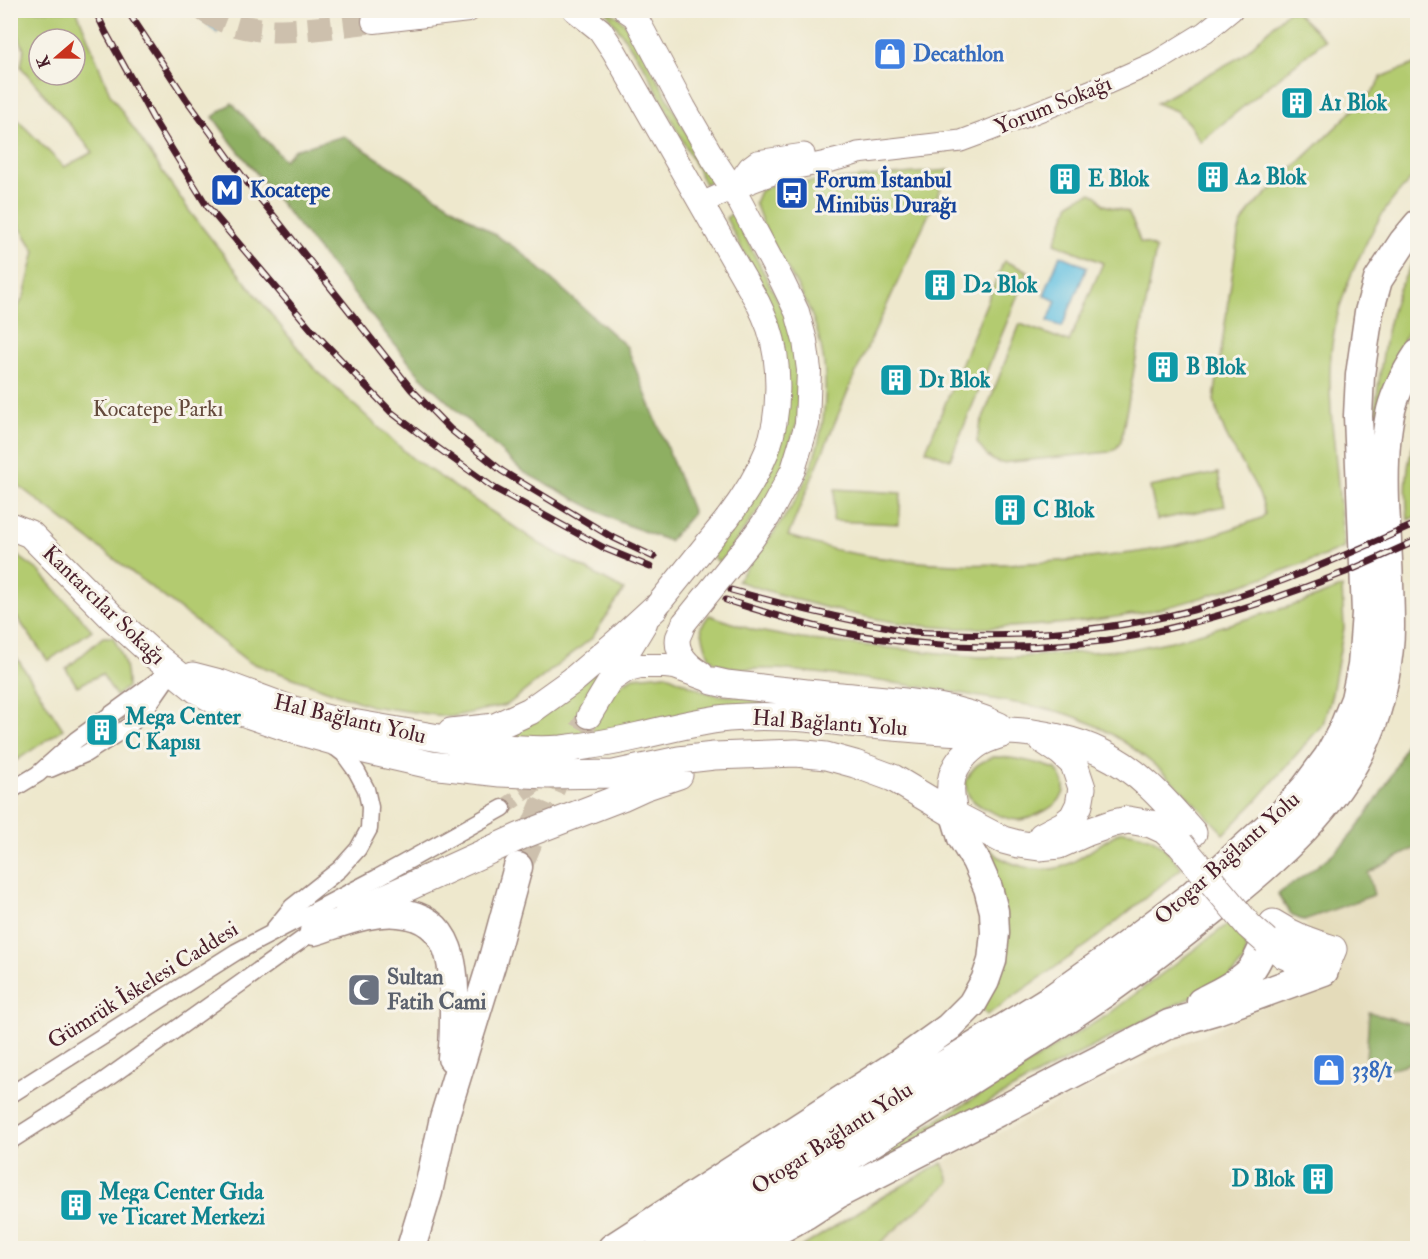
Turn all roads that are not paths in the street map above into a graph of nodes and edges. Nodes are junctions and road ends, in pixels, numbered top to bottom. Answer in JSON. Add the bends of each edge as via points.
{"nodes":[{"id":1,"x":468,"y":10,"type":"edge"},
{"id":2,"x":626,"y":10,"type":"edge"},
{"id":3,"x":1232,"y":10,"type":"edge"},
{"id":4,"x":583,"y":13,"type":"edge"},
{"id":5,"x":374,"y":21,"type":"tunnel mouth"},
{"id":6,"x":733,"y":189,"type":"junction"},
{"id":7,"x":701,"y":203,"type":"junction"},
{"id":8,"x":1416,"y":220,"type":"edge"},
{"id":9,"x":1418,"y":354,"type":"edge"},
{"id":10,"x":10,"y":516,"type":"edge"},
{"id":11,"x":17,"y":531,"type":"edge"},
{"id":12,"x":655,"y":608,"type":"junction"},
{"id":13,"x":172,"y":670,"type":"junction"},
{"id":14,"x":713,"y":681,"type":"junction"},
{"id":15,"x":608,"y":682,"type":"junction"},
{"id":16,"x":589,"y":716,"type":"tunnel mouth"},
{"id":17,"x":1021,"y":732,"type":"junction"},
{"id":18,"x":423,"y":736,"type":"junction"},
{"id":19,"x":320,"y":737,"type":"junction"},
{"id":20,"x":750,"y":755,"type":"junction"},
{"id":21,"x":10,"y":791,"type":"edge"},
{"id":22,"x":503,"y":808,"type":"tunnel mouth"},
{"id":23,"x":955,"y":815,"type":"junction"},
{"id":24,"x":1186,"y":839,"type":"junction"},
{"id":25,"x":1018,"y":844,"type":"junction"},
{"id":26,"x":518,"y":867,"type":"tunnel mouth"},
{"id":27,"x":314,"y":931,"type":"junction"},
{"id":28,"x":1269,"y":932,"type":"junction"},
{"id":29,"x":269,"y":934,"type":"junction"},
{"id":30,"x":1324,"y":971,"type":"joint"},
{"id":31,"x":1170,"y":1024,"type":"junction"},
{"id":32,"x":10,"y":1095,"type":"edge"},
{"id":33,"x":444,"y":1118,"type":"junction"},
{"id":34,"x":10,"y":1141,"type":"edge"},
{"id":35,"x":870,"y":1177,"type":"junction"},
{"id":36,"x":411,"y":1248,"type":"edge"},
{"id":37,"x":612,"y":1248,"type":"edge"},
{"id":38,"x":660,"y":1248,"type":"edge"},
{"id":39,"x":706,"y":1248,"type":"edge"},
{"id":40,"x":747,"y":1248,"type":"edge"},
{"id":41,"x":773,"y":1248,"type":"edge"}],
"edges":[{"from":1,"to":5,"type":"main road"},
{"from":2,"to":6,"type":"main road","via":[[635,16]]},
{"from":3,"to":6,"type":"street","name":"Yorum Sokağı","via":[[1156,62],[1090,92],[961,141],[858,153]]},
{"from":4,"to":7,"type":"main road","via":[[614,51]]},
{"from":6,"to":7,"type":"street","name":"Yorum Sokağı"},
{"from":6,"to":14,"type":"main road","bridge":true,"via":[[797,312],[809,370],[807,424],[793,470],[768,517],[684,623],[678,638],[682,656]]},
{"from":7,"to":12,"type":"main road","bridge":true,"via":[[759,303],[769,328],[777,394],[771,436],[756,475],[727,519]]},
{"from":8,"to":38,"type":"highway","name":"Otogar Bağlantı Yolu","via":[[1378,280],[1369,312],[1358,416],[1366,613],[1362,666],[1355,699],[1323,765],[1282,814],[1191,896],[1124,947],[1054,997]]},
{"from":9,"to":39,"type":"highway","name":"Otogar Bağlantı Yolu","via":[[1404,375],[1391,411],[1387,437],[1390,630],[1385,670],[1372,724],[1350,772],[1331,798],[1282,852],[1130,975]]},
{"from":10,"to":11,"type":"street","name":"Kantarcılar Sokağı"},
{"from":11,"to":13,"type":"main road","name":"Kantarcılar Sokağı"},
{"from":12,"to":15,"type":"main road"},
{"from":12,"to":18,"type":"main road","via":[[580,674],[530,711],[495,727]]},
{"from":13,"to":18,"type":"main road","name":"Hal Bağlantı Yolu","via":[[290,709]]},
{"from":13,"to":19,"type":"main road","name":"Hal Bağlantı Yolu","via":[[223,705]]},
{"from":13,"to":21,"type":"street","via":[[76,740],[38,774]]},
{"from":14,"to":15,"type":"main road","via":[[675,667],[640,666]]},
{"from":14,"to":17,"type":"main road","via":[[928,706]]},
{"from":15,"to":16,"type":"main road"},
{"from":17,"to":18,"type":"main road","name":"Hal Bağlantı Yolu","via":[[959,733],[789,716],[720,719],[561,749],[485,747]]},
{"from":17,"to":23,"type":"main road","via":[[976,745],[960,761],[951,778],[950,798]]},
{"from":17,"to":24,"type":"main road","name":"Hal Bağlantı Yolu","via":[[1101,752],[1138,775],[1152,788]]},
{"from":17,"to":25,"type":"main road","via":[[1061,752],[1074,764],[1082,788],[1073,817],[1049,833]]},
{"from":19,"to":20,"type":"main road","name":"Hal Bağlantı Yolu","via":[[431,765],[500,773],[614,774],[679,760]]},
{"from":19,"to":29,"type":"street","via":[[344,754],[357,772],[370,807],[369,829],[340,869],[292,907]]},
{"from":20,"to":23,"type":"main road","name":"Hal Bağlantı Yolu","via":[[796,753],[855,764],[893,778]]},
{"from":20,"to":27,"type":"main road","via":[[644,787],[521,836]]},
{"from":22,"to":29,"type":"street","name":"Gümrük İskelesi Caddesi"},
{"from":23,"to":25,"type":"main road"},
{"from":23,"to":37,"type":"highway","via":[[962,838],[988,888],[996,933],[992,961],[972,1004],[949,1027],[899,1063]]},
{"from":24,"to":25,"type":"main road","name":"Hal Bağlantı Yolu","via":[[1152,824],[1128,820],[1059,845]]},
{"from":24,"to":28,"type":"main road","name":"Hal Bağlantı Yolu"},
{"from":26,"to":33,"type":"highway"},
{"from":27,"to":33,"type":"highway","via":[[368,914],[398,913],[427,921],[439,933],[452,962],[454,989],[453,1051]]},
{"from":27,"to":34,"type":"street","via":[[98,1085]]},
{"from":28,"to":30,"type":"main road","name":"Hal Bağlantı Yolu","via":[[1286,932],[1333,949]]},
{"from":28,"to":31,"type":"highway","via":[[1250,971]]},
{"from":29,"to":32,"type":"street","name":"Gümrük İskelesi Caddesi"},
{"from":30,"to":31,"type":"highway","via":[[1217,1011]]},
{"from":31,"to":35,"type":"highway"},
{"from":33,"to":36,"type":"highway"},
{"from":35,"to":40,"type":"highway"},
{"from":35,"to":41,"type":"highway","via":[[857,1198]]}]}
